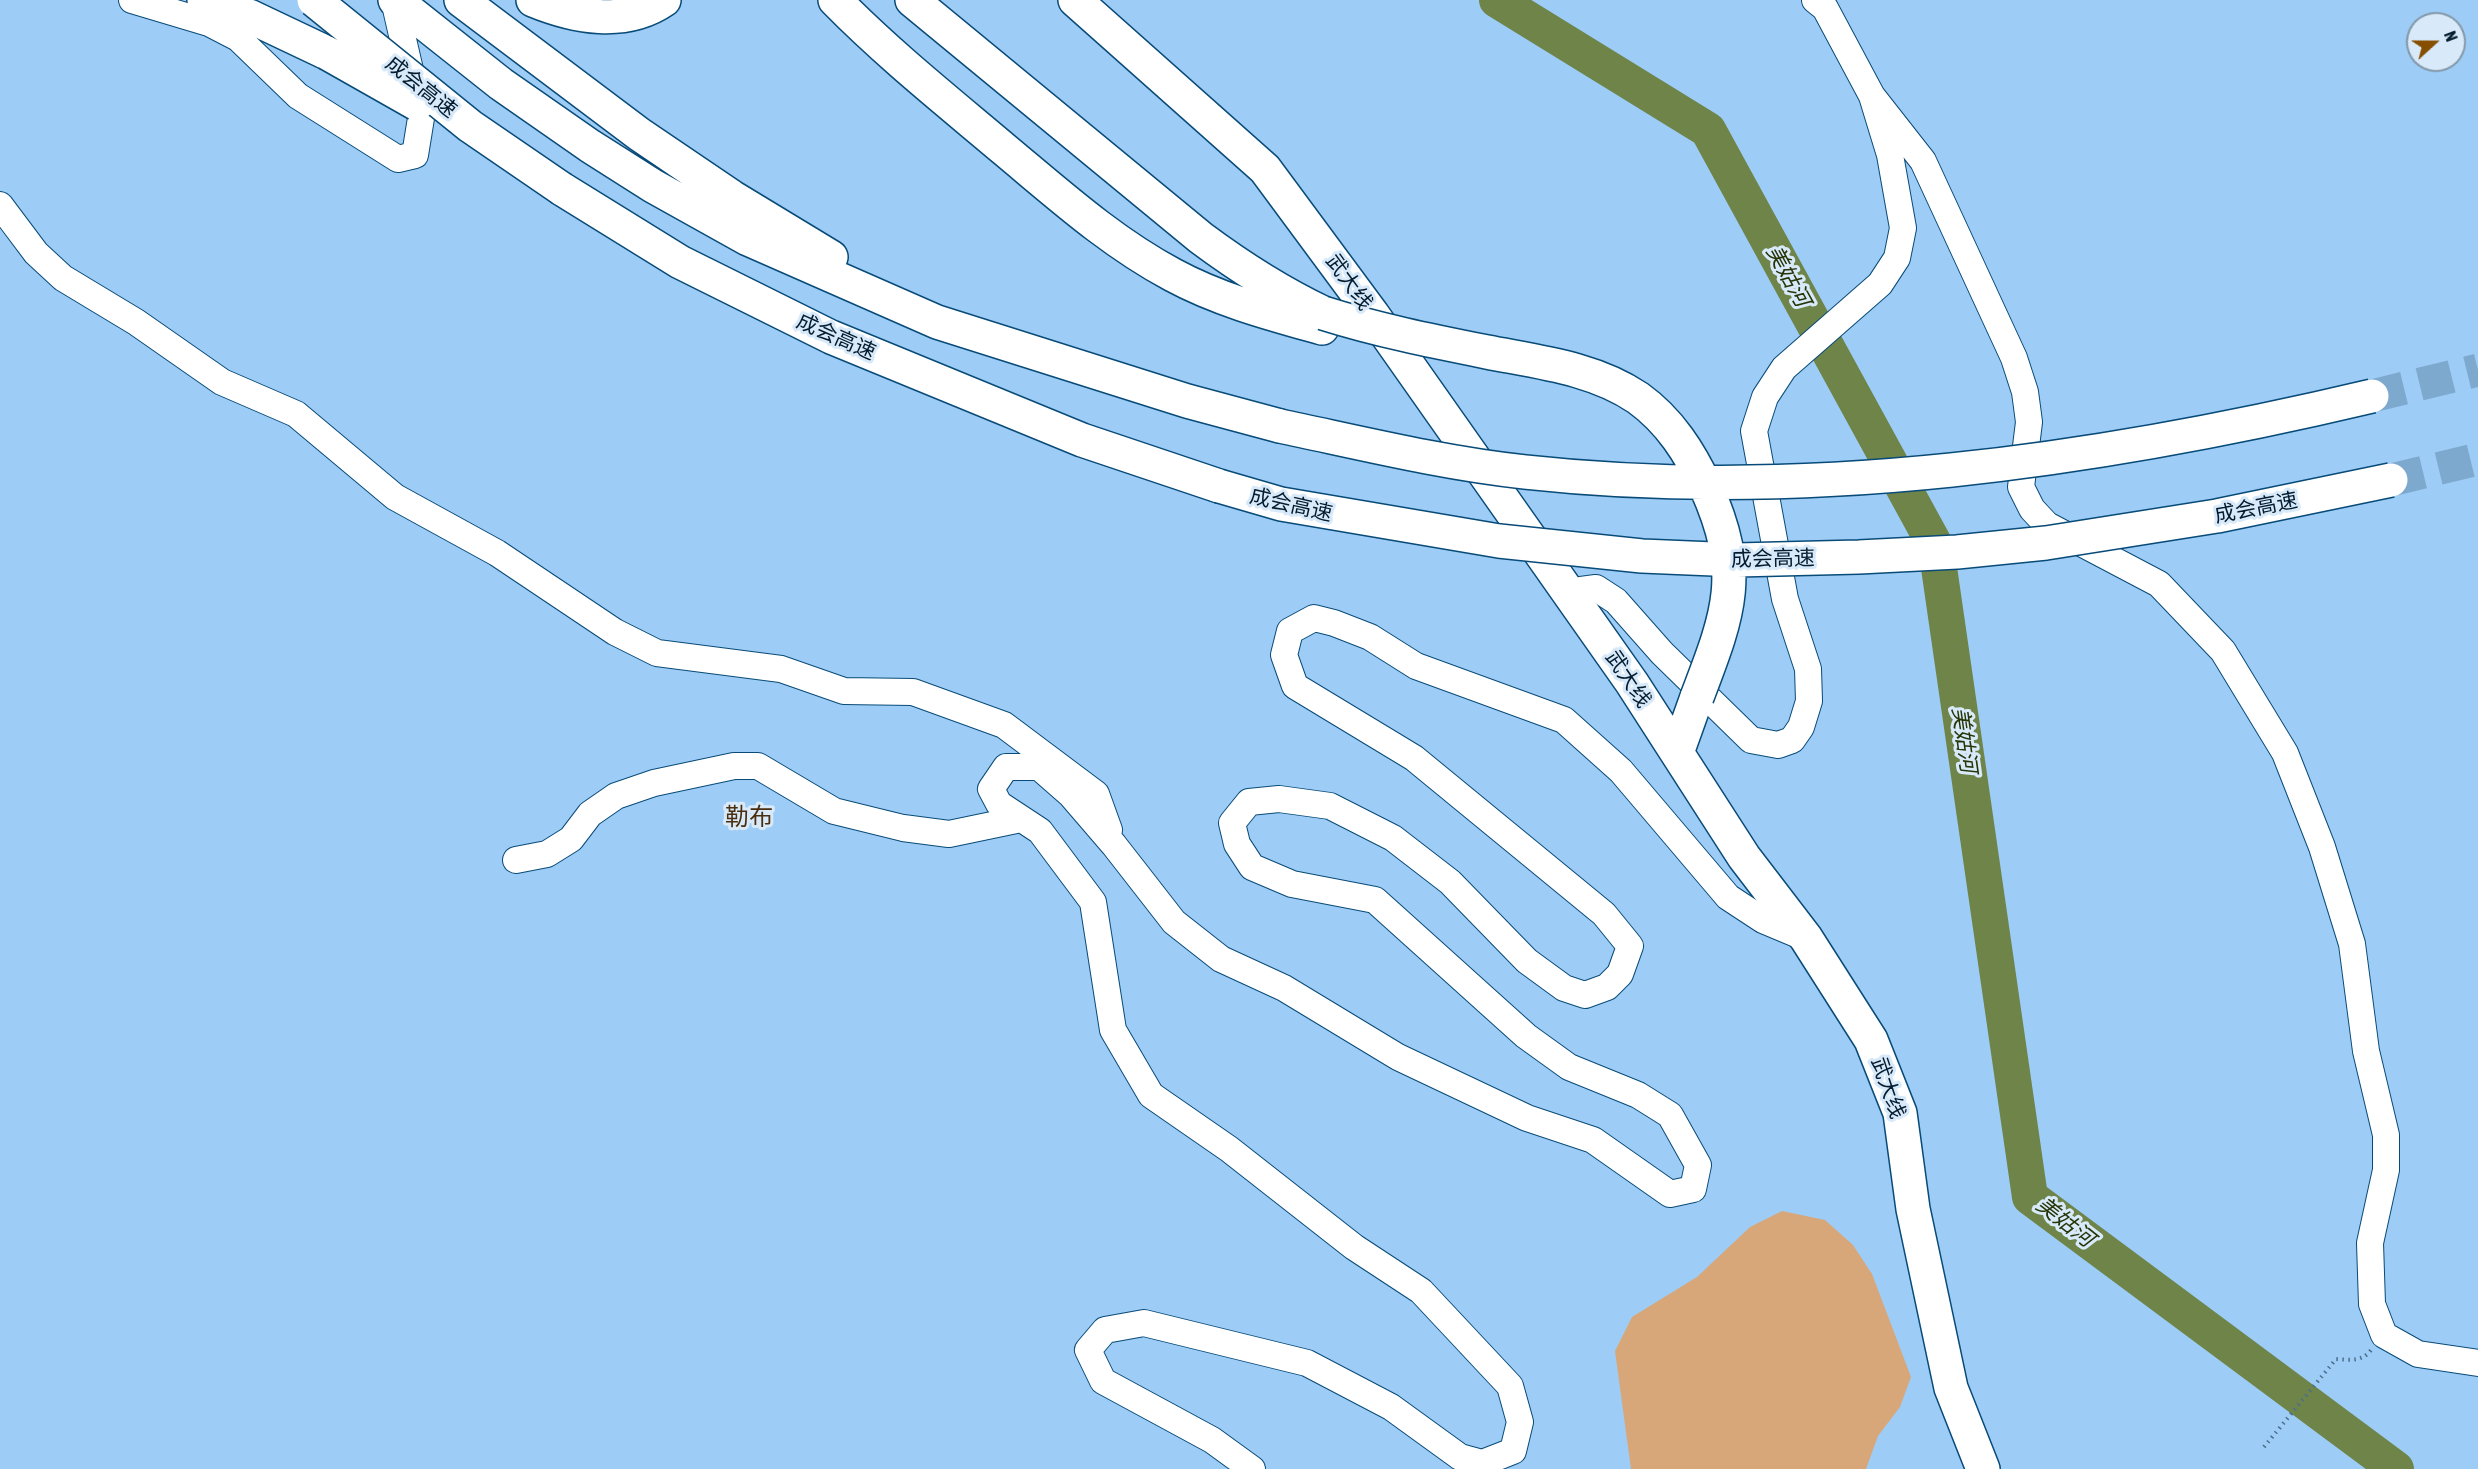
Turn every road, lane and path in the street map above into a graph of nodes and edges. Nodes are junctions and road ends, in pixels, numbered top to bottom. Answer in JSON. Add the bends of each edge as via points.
{"nodes":[{"id":1,"x":132,"y":0,"type":"edge"},
{"id":2,"x":204,"y":0,"type":"edge"},
{"id":3,"x":314,"y":0,"type":"edge"},
{"id":4,"x":394,"y":0,"type":"edge"},
{"id":5,"x":461,"y":0,"type":"edge"},
{"id":6,"x":533,"y":0,"type":"edge"},
{"id":7,"x":664,"y":0,"type":"edge"},
{"id":8,"x":835,"y":0,"type":"edge"},
{"id":9,"x":912,"y":0,"type":"edge"},
{"id":10,"x":1075,"y":0,"type":"edge"},
{"id":11,"x":1815,"y":0,"type":"edge"},
{"id":12,"x":1872,"y":96,"type":"junction"},
{"id":13,"x":549,"y":180,"type":"junction"},
{"id":14,"x":0,"y":206,"type":"edge"},
{"id":15,"x":1323,"y":320,"type":"junction"},
{"id":16,"x":1045,"y":357,"type":"junction"},
{"id":17,"x":2372,"y":396,"type":"tunnel mouth"},
{"id":18,"x":2391,"y":480,"type":"tunnel mouth"},
{"id":19,"x":1571,"y":597,"type":"junction"},
{"id":20,"x":1677,"y":753,"type":"junction"},
{"id":21,"x":1021,"y":819,"type":"junction"},
{"id":22,"x":1114,"y":844,"type":"junction"},
{"id":23,"x":516,"y":860,"type":"dead end"},
{"id":24,"x":1806,"y":938,"type":"junction"},
{"id":25,"x":2384,"y":1335,"type":"junction"},
{"id":26,"x":2478,"y":1363,"type":"edge"},
{"id":27,"x":2264,"y":1447,"type":"dead end"},
{"id":28,"x":1252,"y":1469,"type":"edge"},
{"id":29,"x":1983,"y":1469,"type":"edge"}],
"edges":[{"from":1,"to":4,"type":"street","via":[[209,23],[238,38],[297,96],[398,159],[415,155],[421,118]]},
{"from":2,"to":13,"type":"highway","bridge":true,"via":[[258,20],[327,53]]},
{"from":3,"to":13,"type":"highway","name":"成会高速","bridge":true,"via":[[470,126]]},
{"from":4,"to":16,"type":"highway","via":[[590,147],[748,239],[937,322]]},
{"from":5,"to":16,"type":"highway","via":[[608,111],[732,197],[907,299]]},
{"from":6,"to":7,"type":"highway","via":[[577,13],[619,16],[643,12]]},
{"from":8,"to":15,"type":"highway","via":[[874,40],[1125,247],[1211,293],[1261,311]]},
{"from":9,"to":15,"type":"highway","via":[[1201,238]]},
{"from":10,"to":19,"type":"highway","name":"武大线","via":[[1265,169]]},
{"from":11,"to":12,"type":"street","via":[[1825,8]]},
{"from":12,"to":19,"type":"street","via":[[1890,155],[1903,228],[1897,258],[1880,284],[1784,368],[1765,397],[1754,431],[1785,599],[1808,669],[1809,701],[1801,727],[1792,740],[1778,745],[1750,740],[1616,601],[1596,588],[1581,590]]},
{"from":12,"to":25,"type":"street","via":[[1923,161],[2014,358],[2029,422],[2021,487],[2032,509],[2047,525],[2158,584],[2223,651],[2285,753],[2322,847],[2352,944],[2366,1052],[2386,1135],[2386,1170],[2370,1243],[2372,1304]]},
{"from":13,"to":18,"type":"highway","name":"成会高速","bridge":true,"via":[[680,262],[831,337],[1082,440],[1281,504],[1499,542],[1642,556],[1737,560],[1946,552],[2046,543],[2217,516]]},
{"from":14,"to":22,"type":"street","via":[[36,253],[63,278],[136,322],[222,382],[296,414],[395,497],[497,553],[615,632],[657,653],[781,669],[844,691],[913,692],[1004,725],[1096,794]]},
{"from":15,"to":20,"type":"highway","bridge":true,"via":[[1360,334],[1408,336],[1549,364],[1598,378],[1639,399],[1679,439],[1698,470],[1718,518],[1730,579],[1726,615]]},
{"from":16,"to":17,"type":"highway","bridge":true,"via":[[1280,426],[1451,462],[1605,478],[1751,484],[1860,478],[2107,450],[2237,428]]},
{"from":19,"to":20,"type":"highway","name":"武大线"},
{"from":20,"to":24,"type":"highway","name":"武大线","via":[[1744,857]]},
{"from":21,"to":22,"type":"street","via":[[999,804],[992,789],[1006,767],[1039,767],[1071,795]]},
{"from":21,"to":23,"type":"street","via":[[949,834],[903,828],[834,811],[758,766],[734,766],[654,783],[616,796],[590,814],[571,839],[547,854]]},
{"from":21,"to":28,"type":"street","via":[[1040,831],[1093,902],[1113,1030],[1151,1095],[1229,1149],[1354,1247],[1421,1291],[1510,1386],[1520,1422],[1513,1451],[1482,1463],[1460,1457],[1391,1407],[1307,1364],[1144,1323],[1105,1330],[1088,1350],[1103,1381],[1212,1440]]},
{"from":22,"to":24,"type":"street","via":[[1174,922],[1221,959],[1284,988],[1398,1057],[1527,1118],[1593,1140],[1670,1194],[1693,1189],[1698,1165],[1670,1115],[1638,1095],[1569,1067],[1526,1036],[1375,900],[1292,884],[1252,867],[1237,844],[1232,823],[1249,802],[1279,799],[1330,806],[1393,838],[1440,874],[1527,961],[1564,987],[1585,995],[1607,987],[1620,974],[1630,946],[1604,914],[1414,758],[1295,686],[1284,655],[1290,631],[1314,618],[1334,623],[1370,636],[1416,666],[1564,720],[1621,771],[1728,897],[1763,920]]},
{"from":24,"to":29,"type":"highway","name":"武大线","via":[[1871,1040],[1900,1113],[1912,1209],[1951,1388]]},
{"from":25,"to":26,"type":"street","via":[[2418,1354]]},
{"from":25,"to":27,"type":"path","via":[[2367,1355],[2356,1360],[2336,1359]]}]}
